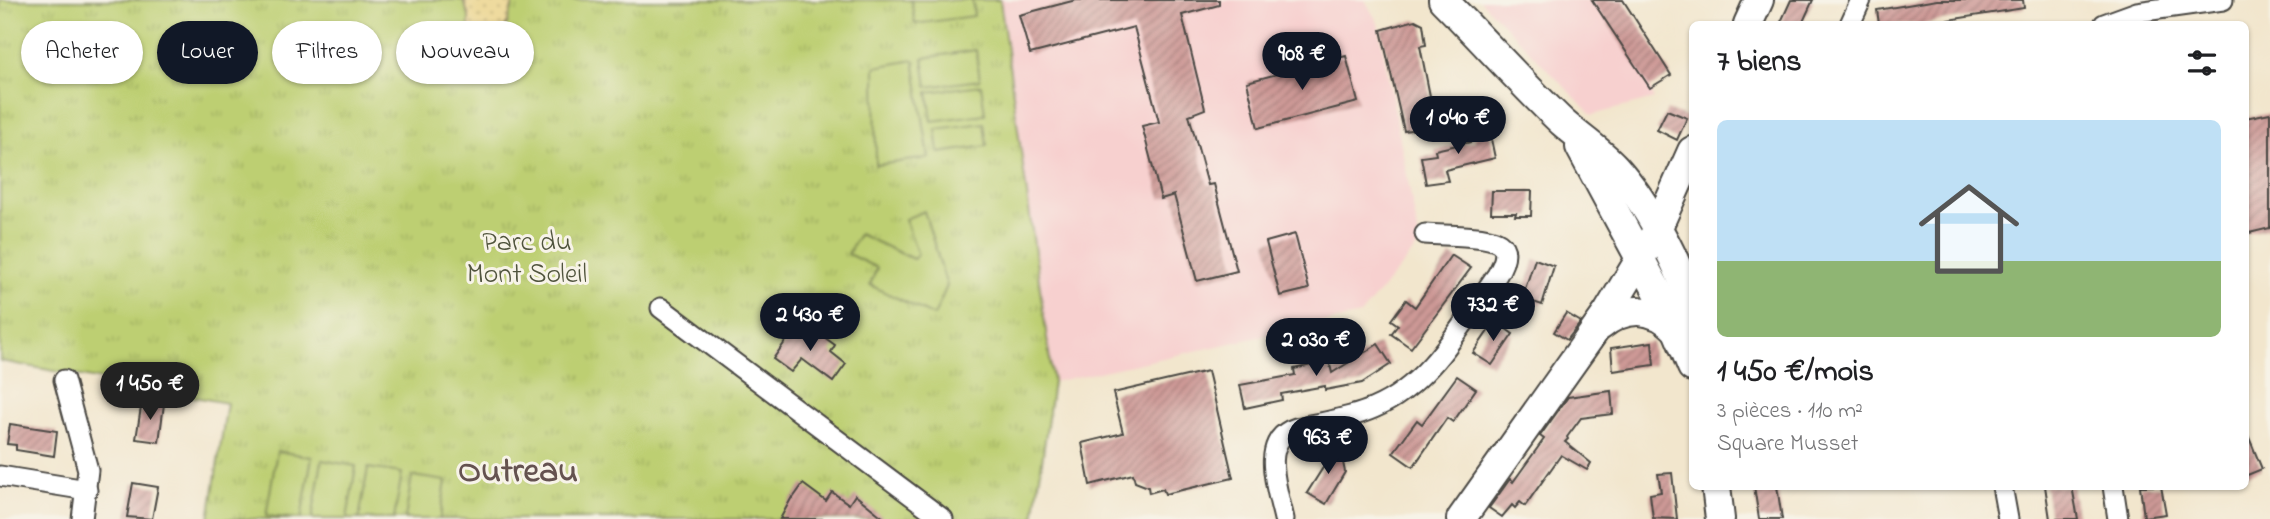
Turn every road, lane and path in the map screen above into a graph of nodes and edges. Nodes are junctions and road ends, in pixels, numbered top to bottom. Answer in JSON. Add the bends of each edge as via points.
{"nodes":[{"id":1,"x":1443,"y":0,"type":"edge"},
{"id":2,"x":1759,"y":0,"type":"edge"},
{"id":3,"x":1861,"y":0,"type":"edge"},
{"id":4,"x":2223,"y":0,"type":"edge"},
{"id":5,"x":2136,"y":6,"type":"edge"},
{"id":6,"x":1749,"y":21,"type":"edge"},
{"id":7,"x":1851,"y":21,"type":"edge"},
{"id":8,"x":2109,"y":21,"type":"edge"},
{"id":9,"x":1562,"y":122,"type":"junction"},
{"id":10,"x":1581,"y":149,"type":"junction"},
{"id":11,"x":1689,"y":156,"type":"edge"},
{"id":12,"x":1689,"y":160,"type":"edge"},
{"id":13,"x":1622,"y":176,"type":"junction"},
{"id":14,"x":1651,"y":220,"type":"junction"},
{"id":15,"x":1425,"y":234,"type":"dead end"},
{"id":16,"x":1639,"y":273,"type":"junction"},
{"id":17,"x":661,"y":308,"type":"dead end"},
{"id":18,"x":1687,"y":322,"type":"edge"},
{"id":19,"x":1598,"y":328,"type":"junction"},
{"id":20,"x":1689,"y":340,"type":"edge"},
{"id":21,"x":64,"y":380,"type":"dead end"},
{"id":22,"x":0,"y":476,"type":"edge"},
{"id":23,"x":87,"y":490,"type":"junction"},
{"id":24,"x":1716,"y":490,"type":"edge"},
{"id":25,"x":2003,"y":490,"type":"edge"},
{"id":26,"x":2114,"y":490,"type":"edge"},
{"id":27,"x":82,"y":519,"type":"edge"},
{"id":28,"x":943,"y":519,"type":"edge"},
{"id":29,"x":1284,"y":519,"type":"edge"},
{"id":30,"x":1461,"y":519,"type":"edge"},
{"id":31,"x":1720,"y":519,"type":"edge"},
{"id":32,"x":2008,"y":519,"type":"edge"},
{"id":33,"x":2118,"y":519,"type":"edge"}],
"edges":[{"from":1,"to":9,"type":"main road"},
{"from":2,"to":6,"type":"main road"},
{"from":3,"to":7,"type":"street"},
{"from":4,"to":5,"type":"street"},
{"from":5,"to":8,"type":"street"},
{"from":9,"to":10,"type":"main road"},
{"from":9,"to":13,"type":"main road"},
{"from":10,"to":14,"type":"main road","via":[[1608,175],[1626,202]]},
{"from":10,"to":16,"type":"main road"},
{"from":11,"to":13,"type":"main road","via":[[1674,173],[1655,182]]},
{"from":12,"to":14,"type":"main road","via":[[1675,190]]},
{"from":13,"to":14,"type":"main road"},
{"from":14,"to":16,"type":"main road"},
{"from":14,"to":18,"type":"main road","via":[[1673,257]]},
{"from":15,"to":29,"type":"street","via":[[1492,238],[1502,244],[1504,262],[1432,364],[1402,393],[1365,411],[1296,428],[1279,439],[1273,460]]},
{"from":16,"to":18,"type":"main road"},
{"from":16,"to":19,"type":"main road"},
{"from":17,"to":28,"type":"street"},
{"from":18,"to":19,"type":"main road","via":[[1640,310],[1621,313]]},
{"from":18,"to":20,"type":"main road"},
{"from":19,"to":30,"type":"main road"},
{"from":21,"to":23,"type":"street","via":[[86,461]]},
{"from":22,"to":23,"type":"street"},
{"from":23,"to":27,"type":"street"},
{"from":24,"to":31,"type":"main road"},
{"from":25,"to":32,"type":"street"},
{"from":26,"to":33,"type":"street"}]}
